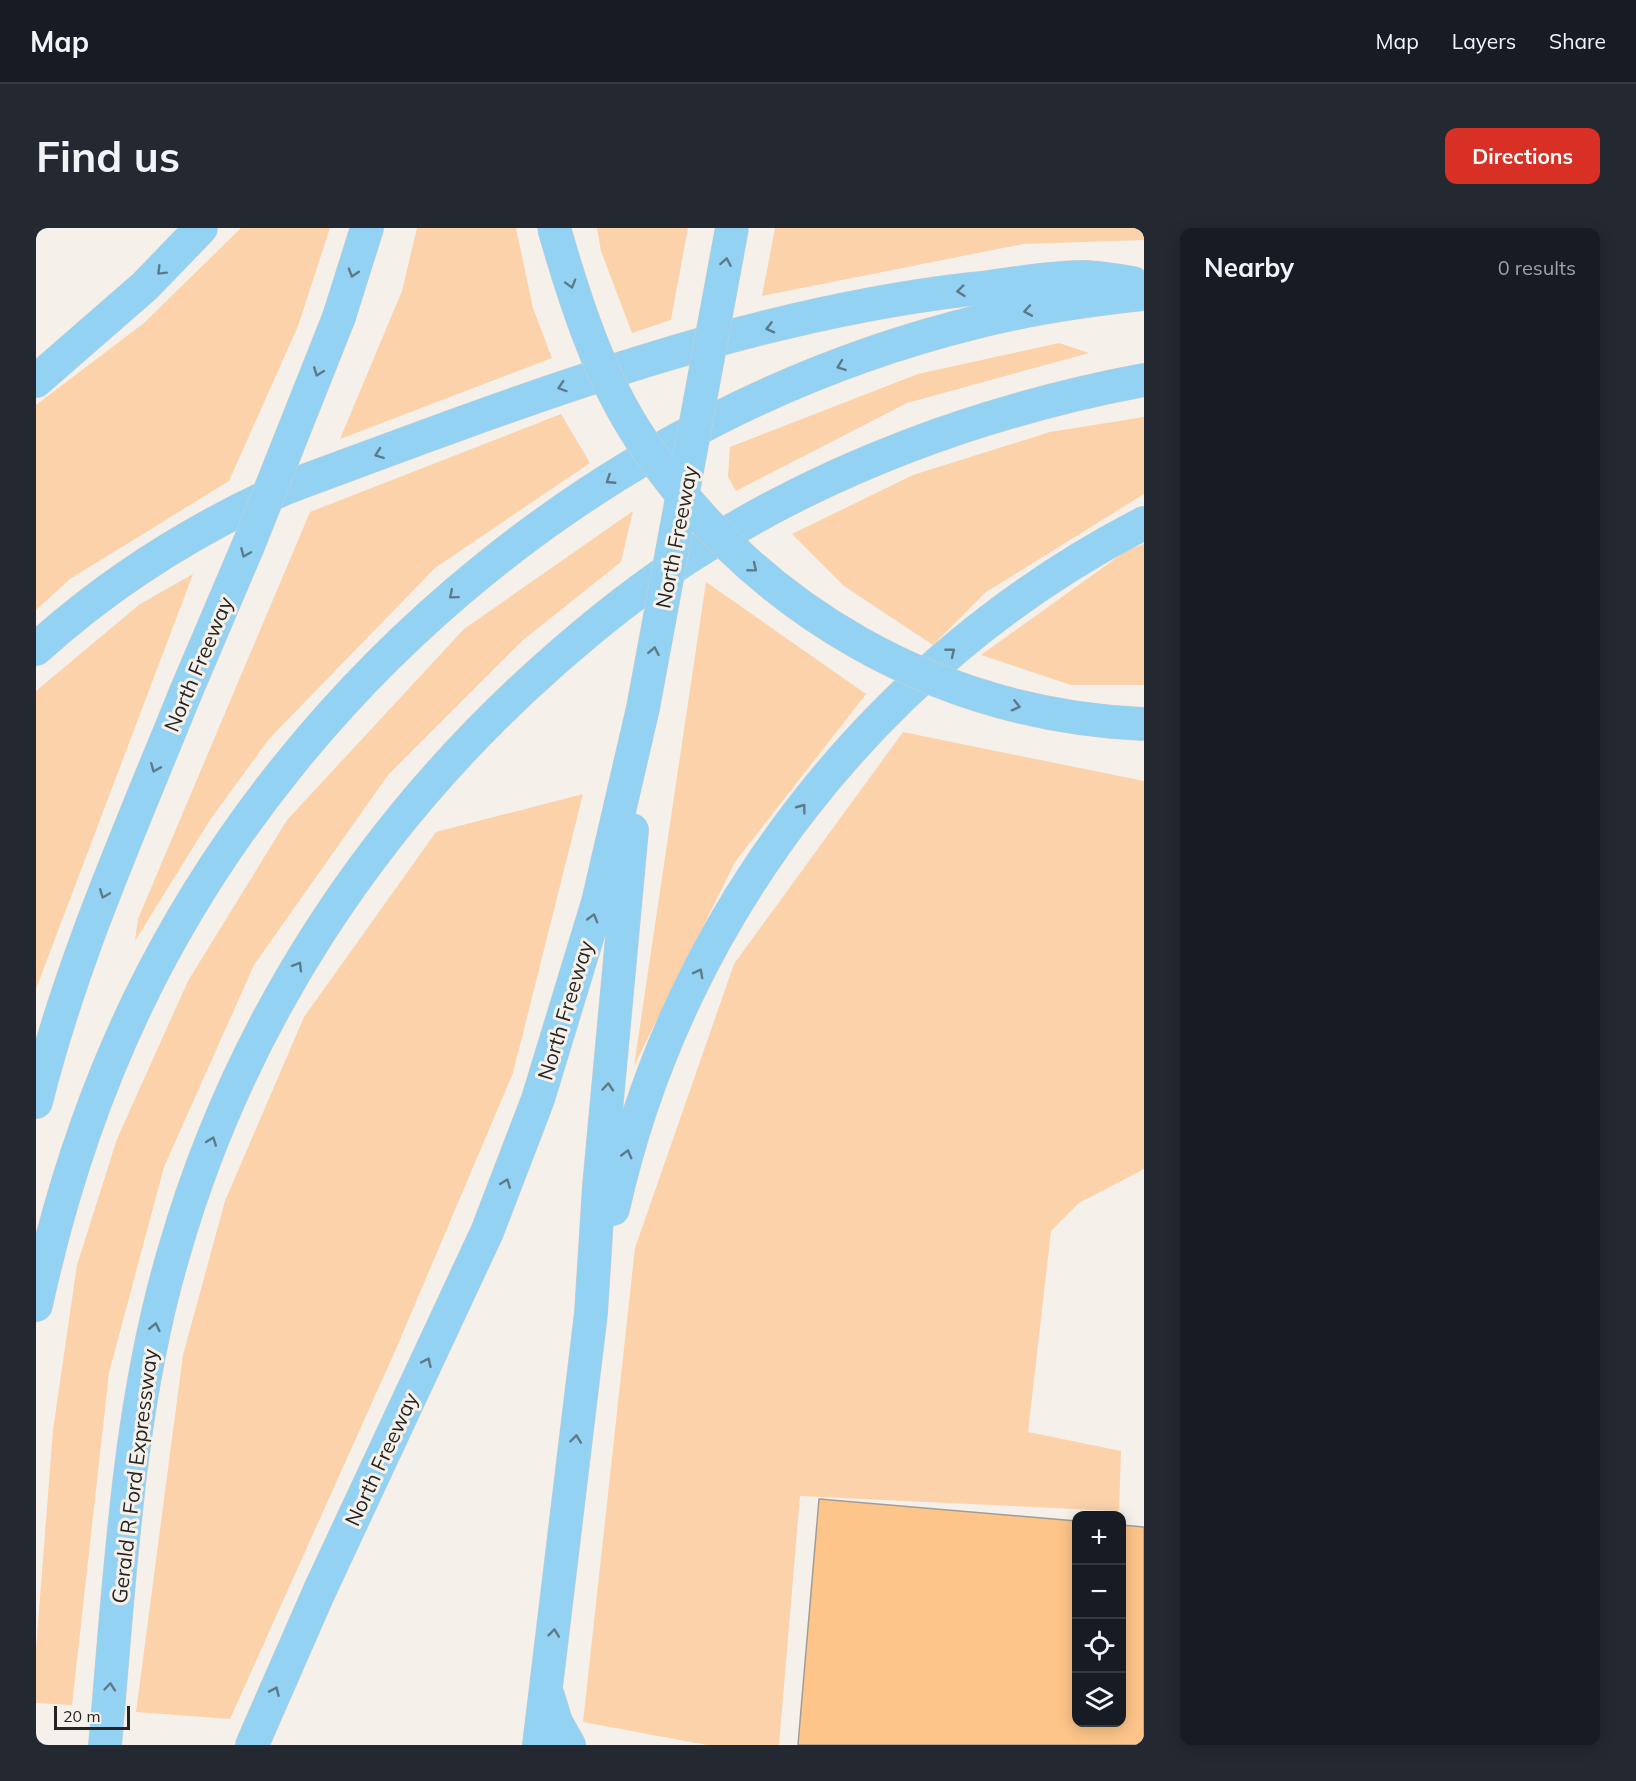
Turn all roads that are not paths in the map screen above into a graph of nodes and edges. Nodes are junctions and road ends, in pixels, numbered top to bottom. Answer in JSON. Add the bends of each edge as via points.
{"nodes":[{"id":1,"x":201,"y":228,"type":"edge"},
{"id":2,"x":367,"y":228,"type":"edge"},
{"id":3,"x":554,"y":228,"type":"edge"},
{"id":4,"x":732,"y":228,"type":"edge"},
{"id":5,"x":1144,"y":284,"type":"edge"},
{"id":6,"x":1144,"y":294,"type":"edge"},
{"id":7,"x":1144,"y":380,"type":"edge"},
{"id":8,"x":36,"y":381,"type":"edge"},
{"id":9,"x":1144,"y":523,"type":"edge"},
{"id":10,"x":36,"y":649,"type":"edge"},
{"id":11,"x":643,"y":708,"type":"junction"},
{"id":12,"x":1144,"y":724,"type":"edge"},
{"id":13,"x":36,"y":1101,"type":"edge"},
{"id":14,"x":36,"y":1305,"type":"edge"},
{"id":15,"x":591,"y":1313,"type":"junction"},
{"id":16,"x":548,"y":1691,"type":"junction"},
{"id":17,"x":105,"y":1745,"type":"edge"},
{"id":18,"x":252,"y":1745,"type":"edge"},
{"id":19,"x":539,"y":1745,"type":"edge"},
{"id":20,"x":569,"y":1745,"type":"edge"}],
"edges":[{"from":1,"to":8,"type":"highway","one_way":true,"via":[[145,286]]},
{"from":2,"to":13,"type":"highway","name":"North Freeway","one_way":true,"bridge":true,"via":[[339,317],[88,936]]},
{"from":3,"to":12,"type":"highway","one_way":true,"bridge":true,"via":[[576,301],[612,387],[637,432],[702,518],[740,557],[807,611],[869,649],[927,677],[978,696],[1043,713]]},
{"from":11,"to":4,"type":"highway","name":"North Freeway","one_way":true,"bridge":true},
{"from":5,"to":10,"type":"highway","one_way":true,"via":[[1084,277],[857,307],[659,356],[557,389],[252,503],[142,568]]},
{"from":6,"to":14,"type":"highway","one_way":true,"via":[[1019,312],[925,336],[824,373],[718,419],[655,453],[552,518],[479,573],[414,630],[290,762],[208,877],[160,960],[85,1127]]},
{"from":17,"to":7,"type":"highway","name":"Gerald R Ford Expressway","one_way":true,"via":[[136,1428],[151,1342],[173,1254],[206,1155],[252,1049],[298,964],[378,845],[436,776],[500,710],[605,618],[690,555],[790,500],[898,450],[1002,414]]},
{"from":15,"to":9,"type":"highway","one_way":true,"via":[[638,1115],[662,1050],[734,908],[777,840],[827,774],[933,666],[1008,606]]},
{"from":15,"to":11,"type":"highway","one_way":true},
{"from":18,"to":11,"type":"highway","name":"North Freeway","one_way":true,"via":[[487,1232],[538,1099],[598,902]]},
{"from":16,"to":15,"type":"highway","one_way":true},
{"from":16,"to":19,"type":"highway"},
{"from":16,"to":20,"type":"highway","via":[[555,1722]]}]}
